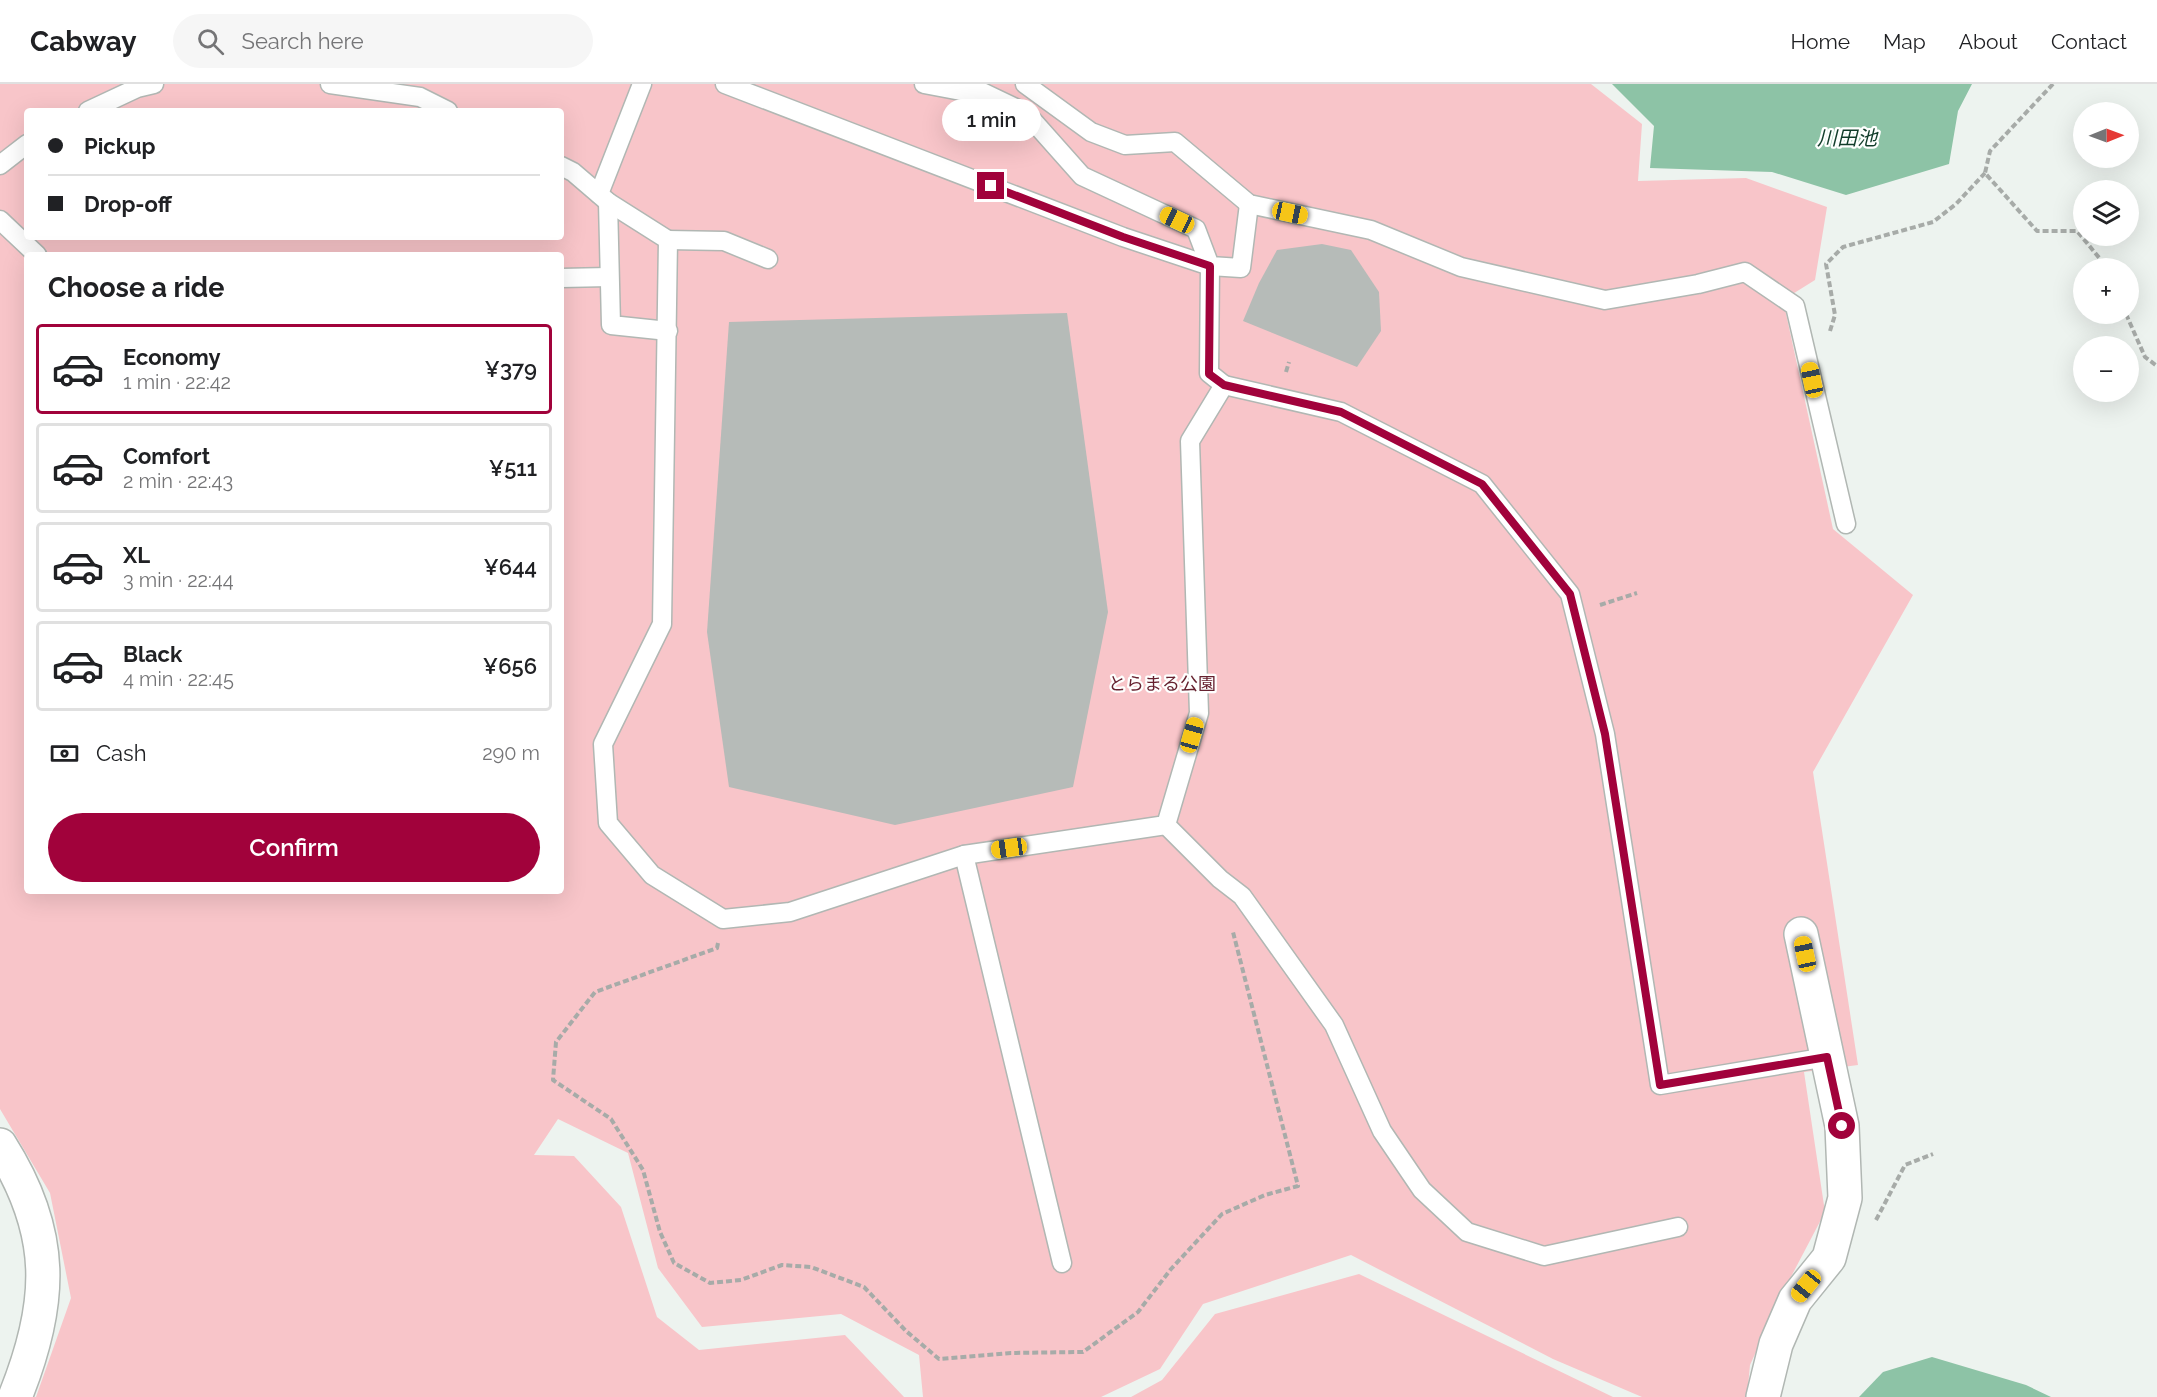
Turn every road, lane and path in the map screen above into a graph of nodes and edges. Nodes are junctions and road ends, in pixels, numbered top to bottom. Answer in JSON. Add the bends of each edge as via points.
{"nodes":[{"id":1,"x":330,"y":84,"type":"edge"},
{"id":2,"x":642,"y":84,"type":"edge"},
{"id":3,"x":725,"y":84,"type":"edge"},
{"id":4,"x":924,"y":84,"type":"edge"},
{"id":5,"x":1025,"y":84,"type":"edge"},
{"id":6,"x":2053,"y":84,"type":"edge"},
{"id":7,"x":142,"y":85,"type":"edge"},
{"id":8,"x":966,"y":88,"type":"edge"},
{"id":9,"x":94,"y":108,"type":"edge"},
{"id":10,"x":442,"y":108,"type":"edge"},
{"id":11,"x":24,"y":146,"type":"edge"},
{"id":12,"x":0,"y":165,"type":"edge"},
{"id":13,"x":564,"y":168,"type":"edge"},
{"id":14,"x":1985,"y":173,"type":"junction"},
{"id":15,"x":603,"y":198,"type":"junction"},
{"id":16,"x":1249,"y":204,"type":"junction"},
{"id":17,"x":0,"y":220,"type":"edge"},
{"id":18,"x":668,"y":240,"type":"junction"},
{"id":19,"x":35,"y":252,"type":"edge"},
{"id":20,"x":2099,"y":258,"type":"edge"},
{"id":21,"x":768,"y":259,"type":"dead end"},
{"id":22,"x":1210,"y":266,"type":"junction"},
{"id":23,"x":609,"y":277,"type":"junction"},
{"id":24,"x":564,"y":278,"type":"edge"},
{"id":25,"x":2130,"y":324,"type":"edge"},
{"id":26,"x":668,"y":331,"type":"junction"},
{"id":27,"x":2157,"y":366,"type":"edge"},
{"id":28,"x":1812,"y":380,"type":"junction"},
{"id":29,"x":1224,"y":385,"type":"junction"},
{"id":30,"x":1846,"y":524,"type":"dead end"},
{"id":31,"x":1637,"y":593,"type":"dead end"},
{"id":32,"x":1593,"y":607,"type":"dead end"},
{"id":33,"x":1166,"y":825,"type":"junction"},
{"id":34,"x":964,"y":855,"type":"junction"},
{"id":35,"x":1220,"y":879,"type":"junction"},
{"id":36,"x":723,"y":919,"type":"junction"},
{"id":37,"x":1801,"y":934,"type":"dead end"},
{"id":38,"x":1827,"y":1057,"type":"junction"},
{"id":39,"x":0,"y":1145,"type":"edge"},
{"id":40,"x":1933,"y":1154,"type":"dead end"},
{"id":41,"x":1678,"y":1227,"type":"dead end"},
{"id":42,"x":1835,"y":1234,"type":"junction"},
{"id":43,"x":1062,"y":1263,"type":"dead end"},
{"id":44,"x":15,"y":1397,"type":"edge"},
{"id":45,"x":1763,"y":1397,"type":"edge"}],
"edges":[{"from":1,"to":10,"type":"lane","via":[[420,97]]},
{"from":2,"to":15,"type":"lane"},
{"from":3,"to":22,"type":"lane","via":[[1123,237]]},
{"from":4,"to":8,"type":"lane"},
{"from":5,"to":16,"type":"lane","via":[[1091,132],[1125,145],[1175,142]]},
{"from":6,"to":14,"type":"path","via":[[1990,151]]},
{"from":7,"to":9,"type":"lane"},
{"from":8,"to":22,"type":"lane","via":[[1026,113],[1082,176],[1196,229]]},
{"from":11,"to":12,"type":"lane"},
{"from":13,"to":15,"type":"lane"},
{"from":14,"to":20,"type":"path","via":[[2037,231],[2078,231]]},
{"from":14,"to":28,"type":"path","via":[[1933,222],[1843,247],[1827,264],[1835,315]]},
{"from":15,"to":18,"type":"lane"},
{"from":15,"to":23,"type":"lane"},
{"from":16,"to":22,"type":"lane","via":[[1240,268]]},
{"from":16,"to":28,"type":"lane","via":[[1371,230],[1461,267],[1605,300],[1745,272],[1795,306]]},
{"from":17,"to":19,"type":"lane"},
{"from":18,"to":21,"type":"lane","via":[[724,241]]},
{"from":18,"to":26,"type":"lane"},
{"from":22,"to":29,"type":"lane","via":[[1209,374]]},
{"from":23,"to":24,"type":"lane"},
{"from":23,"to":26,"type":"lane","via":[[611,324]]},
{"from":25,"to":27,"type":"path","via":[[2145,357]]},
{"from":26,"to":36,"type":"lane","via":[[662,624],[603,744],[608,823],[652,875]]},
{"from":28,"to":30,"type":"lane"},
{"from":29,"to":33,"type":"lane","via":[[1190,441],[1199,713]]},
{"from":29,"to":38,"type":"lane","via":[[1341,412],[1482,484],[1570,594],[1605,734],[1660,1085]]},
{"from":31,"to":32,"type":"path"},
{"from":33,"to":34,"type":"lane"},
{"from":33,"to":35,"type":"lane"},
{"from":34,"to":36,"type":"lane","via":[[790,912]]},
{"from":34,"to":43,"type":"lane"},
{"from":35,"to":36,"type":"path","via":[[1298,1186],[1222,1214],[1170,1269],[1138,1312],[1083,1352],[939,1359],[864,1287],[811,1267],[782,1266],[741,1280],[711,1283],[674,1263],[660,1232],[643,1170],[611,1119],[553,1080],[556,1042],[595,992],[717,948]]},
{"from":35,"to":41,"type":"lane","via":[[1242,896],[1334,1025],[1382,1131],[1422,1190],[1467,1232],[1544,1256]]},
{"from":37,"to":38,"type":"street"},
{"from":38,"to":42,"type":"street","via":[[1842,1126],[1845,1198]]},
{"from":39,"to":44,"type":"street","via":[[29,1200],[43,1255],[40,1312],[29,1362]]},
{"from":40,"to":42,"type":"path","via":[[1905,1165],[1876,1220]]},
{"from":42,"to":45,"type":"street","via":[[1829,1258],[1795,1300],[1776,1344]]}]}
